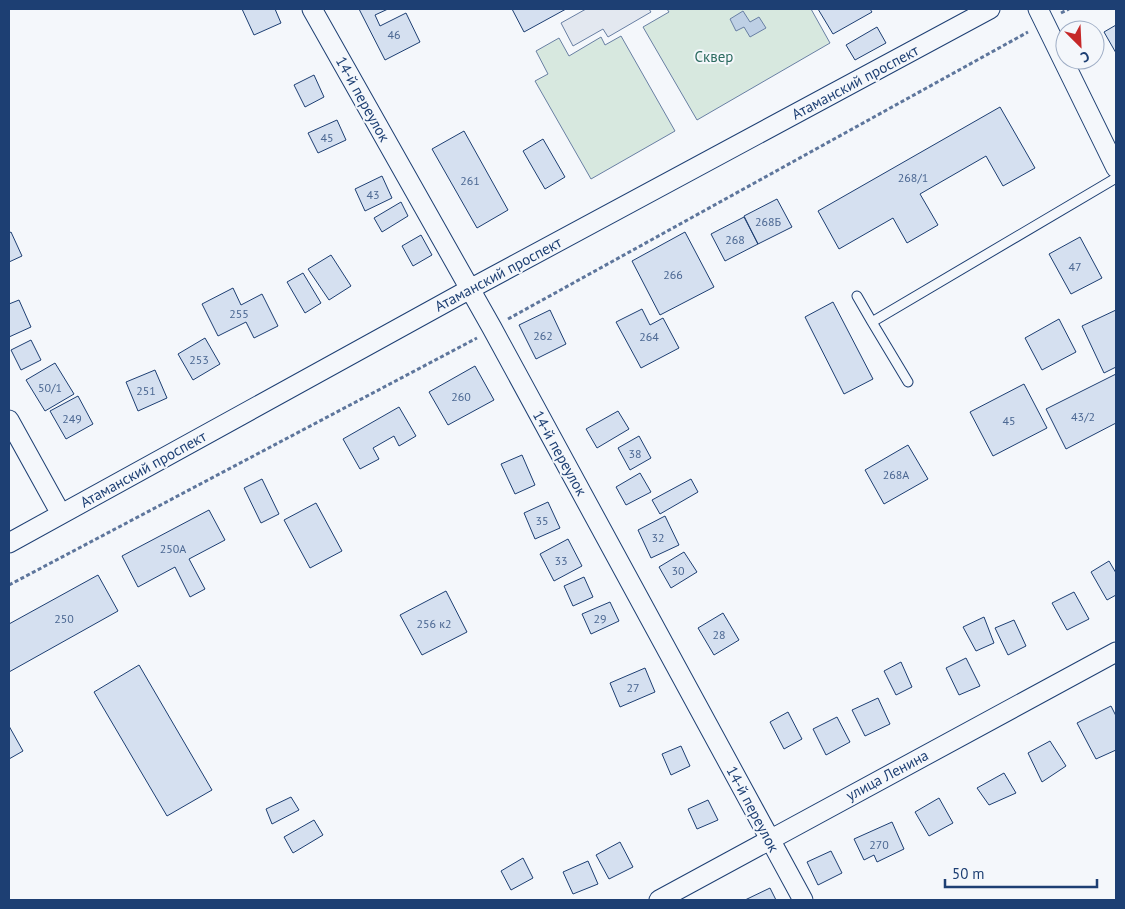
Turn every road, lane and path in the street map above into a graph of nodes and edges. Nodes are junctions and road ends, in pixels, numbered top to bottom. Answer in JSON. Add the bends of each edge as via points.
{"nodes":[{"id":1,"x":312,"y":9,"type":"edge"},
{"id":2,"x":990,"y":9,"type":"edge"},
{"id":3,"x":1069,"y":9,"type":"edge"},
{"id":4,"x":1042,"y":16,"type":"edge"},
{"id":5,"x":1116,"y":168,"type":"edge"},
{"id":6,"x":1116,"y":178,"type":"edge"},
{"id":7,"x":470,"y":289,"type":"junction"},
{"id":8,"x":857,"y":296,"type":"dead end"},
{"id":9,"x":872,"y":322,"type":"junction"},
{"id":10,"x":492,"y":328,"type":"junction"},
{"id":11,"x":908,"y":382,"type":"dead end"},
{"id":12,"x":9,"y":420,"type":"edge"},
{"id":13,"x":61,"y":514,"type":"junction"},
{"id":14,"x":9,"y":543,"type":"edge"},
{"id":15,"x":9,"y":585,"type":"edge"},
{"id":16,"x":1116,"y":652,"type":"edge"},
{"id":17,"x":769,"y":839,"type":"junction"},
{"id":18,"x":659,"y":900,"type":"edge"},
{"id":19,"x":803,"y":900,"type":"edge"}],
"edges":[{"from":1,"to":7,"type":"street","name":"14-й переулок"},
{"from":2,"to":7,"type":"street","name":"Атаманский проспект"},
{"from":3,"to":4,"type":"path"},
{"from":4,"to":5,"type":"street"},
{"from":4,"to":10,"type":"path"},
{"from":6,"to":9,"type":"lane"},
{"from":7,"to":10,"type":"street","name":"14-й переулок"},
{"from":7,"to":13,"type":"street","name":"Атаманский проспект"},
{"from":8,"to":9,"type":"lane"},
{"from":9,"to":11,"type":"lane"},
{"from":10,"to":15,"type":"path"},
{"from":10,"to":17,"type":"street","name":"14-й переулок"},
{"from":12,"to":13,"type":"street"},
{"from":13,"to":14,"type":"street","name":"Атаманский проспект"},
{"from":16,"to":17,"type":"street","name":"улица Ленина"},
{"from":17,"to":18,"type":"street","name":"улица Ленина"},
{"from":17,"to":19,"type":"street","name":"14-й переулок"}]}
